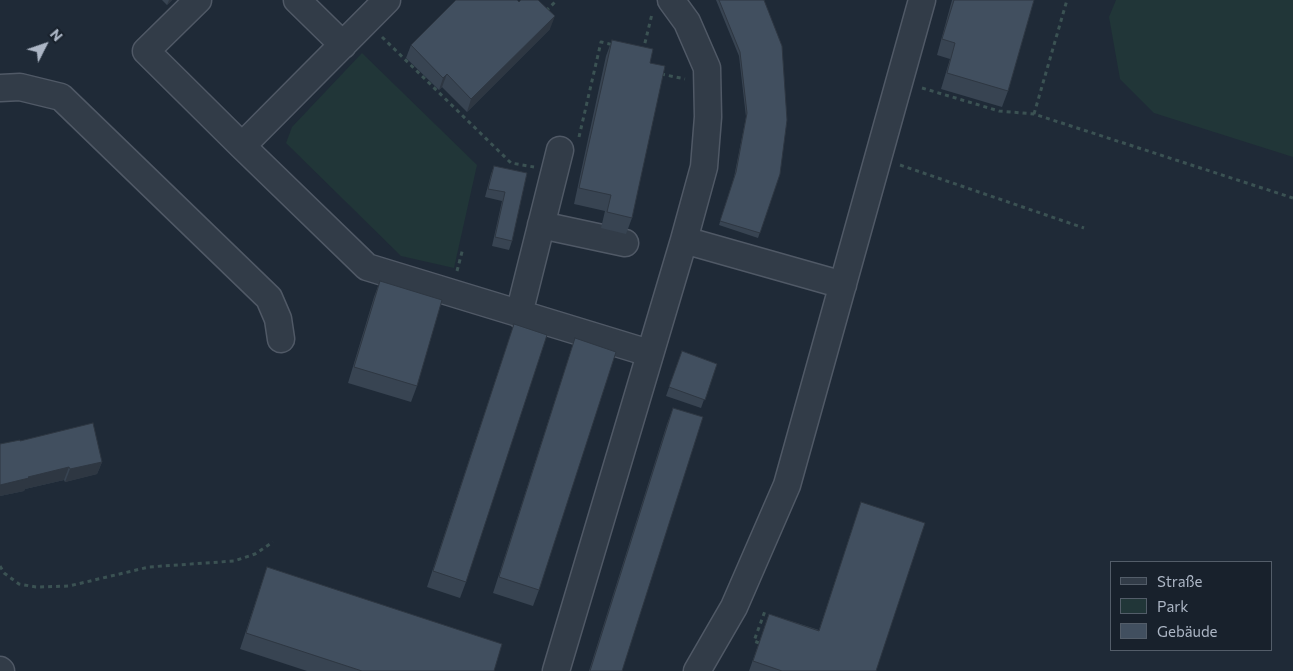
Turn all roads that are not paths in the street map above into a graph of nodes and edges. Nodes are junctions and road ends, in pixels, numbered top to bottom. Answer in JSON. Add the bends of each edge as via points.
{"nodes":[{"id":1,"x":198,"y":0,"type":"edge"},
{"id":2,"x":297,"y":0,"type":"edge"},
{"id":3,"x":388,"y":0,"type":"edge"},
{"id":4,"x":922,"y":0,"type":"edge"},
{"id":5,"x":662,"y":4,"type":"edge"},
{"id":6,"x":343,"y":45,"type":"junction"},
{"id":7,"x":0,"y":88,"type":"edge"},
{"id":8,"x":242,"y":146,"type":"junction"},
{"id":9,"x":557,"y":160,"type":"road end"},
{"id":10,"x":541,"y":225,"type":"junction"},
{"id":11,"x":684,"y":240,"type":"junction"},
{"id":12,"x":625,"y":243,"type":"dead end"},
{"id":13,"x":843,"y":284,"type":"junction"},
{"id":14,"x":519,"y":314,"type":"junction"},
{"id":15,"x":281,"y":339,"type":"dead end"},
{"id":16,"x":649,"y":354,"type":"junction"},
{"id":17,"x":556,"y":671,"type":"edge"},
{"id":18,"x":697,"y":671,"type":"edge"}],
"edges":[{"from":1,"to":8,"type":"lane","via":[[146,52]]},
{"from":2,"to":6,"type":"lane"},
{"from":3,"to":6,"type":"lane"},
{"from":4,"to":13,"type":"lane"},
{"from":5,"to":11,"type":"lane","via":[[687,22],[707,68],[708,118],[704,167]]},
{"from":6,"to":8,"type":"lane"},
{"from":7,"to":15,"type":"lane","via":[[20,87],[61,97],[269,298],[278,319]]},
{"from":8,"to":14,"type":"lane","via":[[367,267]]},
{"from":9,"to":10,"type":"lane"},
{"from":10,"to":12,"type":"lane"},
{"from":10,"to":14,"type":"lane"},
{"from":11,"to":13,"type":"lane"},
{"from":11,"to":16,"type":"lane"},
{"from":13,"to":18,"type":"lane","via":[[787,485],[734,607]]},
{"from":14,"to":16,"type":"lane"},
{"from":16,"to":17,"type":"lane"}]}
